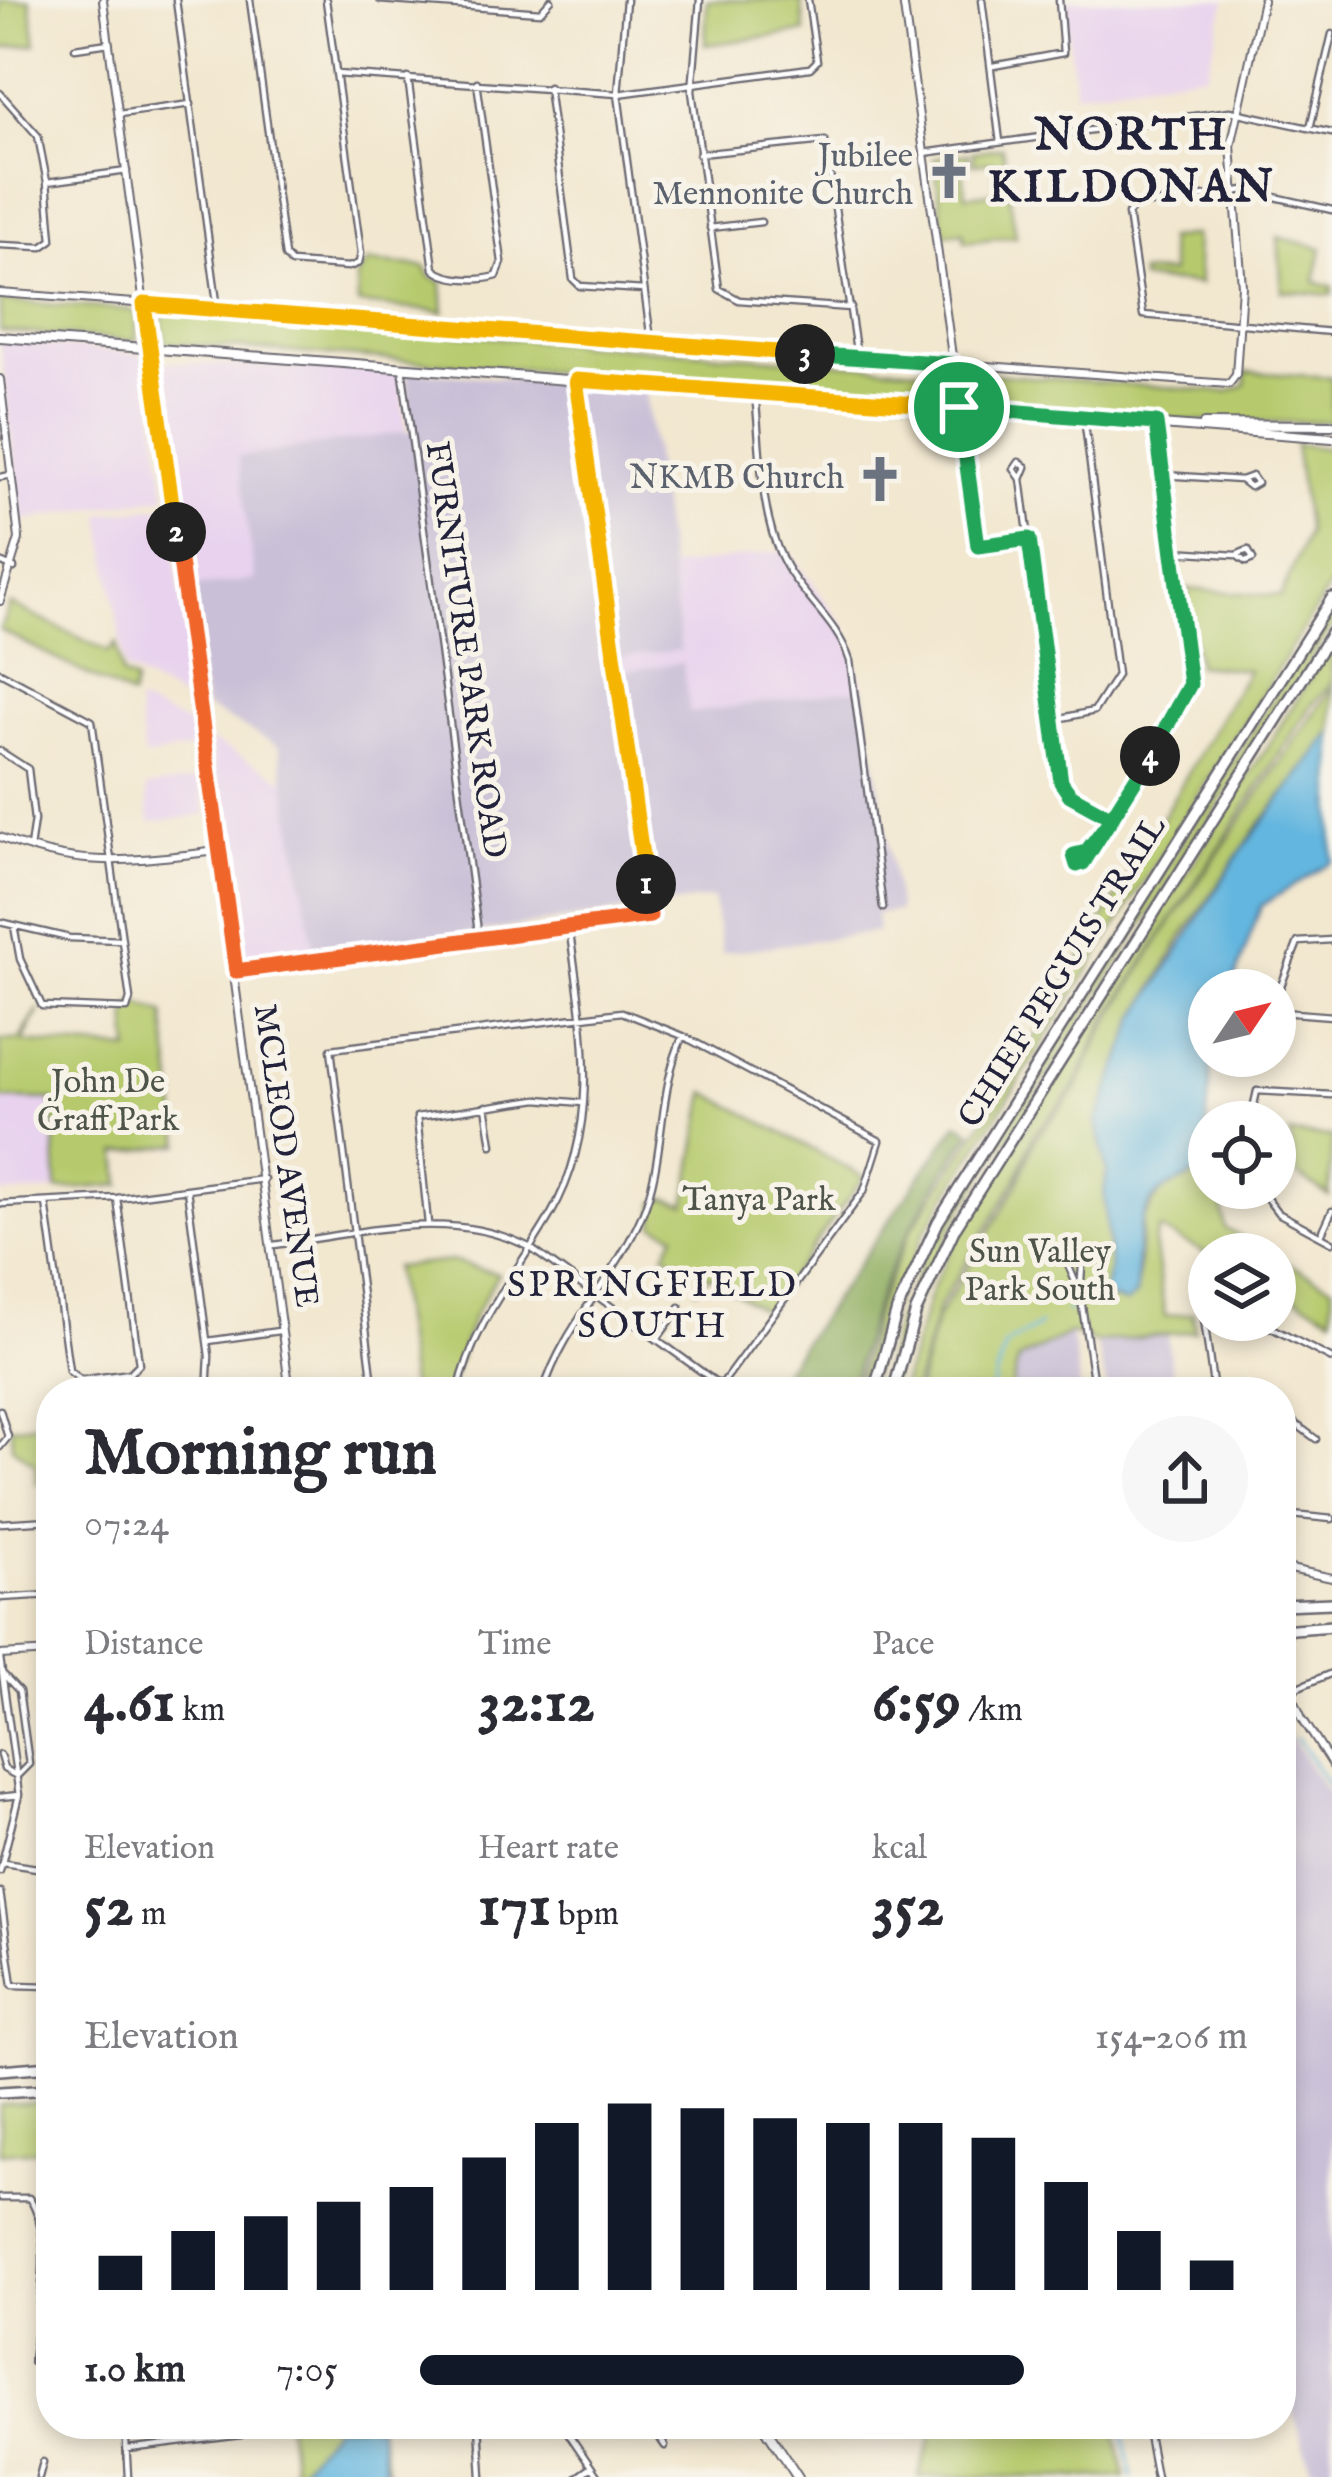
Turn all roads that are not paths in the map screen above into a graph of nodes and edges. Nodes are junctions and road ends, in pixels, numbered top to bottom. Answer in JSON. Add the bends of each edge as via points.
{"nodes":[{"id":1,"x":103,"y":0,"type":"edge"},
{"id":2,"x":176,"y":0,"type":"edge"},
{"id":3,"x":250,"y":0,"type":"edge"},
{"id":4,"x":326,"y":0,"type":"edge"},
{"id":5,"x":380,"y":0,"type":"edge"},
{"id":6,"x":550,"y":0,"type":"edge"},
{"id":7,"x":626,"y":0,"type":"edge"},
{"id":8,"x":700,"y":0,"type":"edge"},
{"id":9,"x":808,"y":0,"type":"edge"},
{"id":10,"x":904,"y":0,"type":"edge"},
{"id":11,"x":982,"y":0,"type":"edge"},
{"id":12,"x":1059,"y":0,"type":"edge"},
{"id":13,"x":1263,"y":0,"type":"edge"},
{"id":14,"x":1332,"y":34,"type":"edge"},
{"id":15,"x":109,"y":43,"type":"junction"},
{"id":16,"x":75,"y":48,"type":"dead end"},
{"id":17,"x":991,"y":66,"type":"junction"},
{"id":18,"x":336,"y":74,"type":"junction"},
{"id":19,"x":408,"y":78,"type":"junction"},
{"id":20,"x":477,"y":82,"type":"junction"},
{"id":21,"x":693,"y":85,"type":"junction"},
{"id":22,"x":548,"y":87,"type":"junction"},
{"id":23,"x":0,"y":93,"type":"edge"},
{"id":24,"x":617,"y":94,"type":"junction"},
{"id":25,"x":190,"y":104,"type":"junction"},
{"id":26,"x":1238,"y":111,"type":"junction"},
{"id":27,"x":119,"y":114,"type":"junction"},
{"id":28,"x":1310,"y":128,"type":"junction"},
{"id":29,"x":1332,"y":133,"type":"edge"},
{"id":30,"x":1000,"y":142,"type":"junction"},
{"id":31,"x":924,"y":153,"type":"junction"},
{"id":32,"x":699,"y":154,"type":"junction"},
{"id":33,"x":127,"y":171,"type":"junction"},
{"id":34,"x":46,"y":182,"type":"junction"},
{"id":35,"x":1234,"y":192,"type":"junction"},
{"id":36,"x":1332,"y":210,"type":"edge"},
{"id":37,"x":761,"y":222,"type":"dead end"},
{"id":38,"x":710,"y":229,"type":"junction"},
{"id":39,"x":0,"y":245,"type":"edge"},
{"id":40,"x":644,"y":290,"type":"junction"},
{"id":41,"x":0,"y":293,"type":"edge"},
{"id":42,"x":144,"y":304,"type":"junction"},
{"id":43,"x":850,"y":308,"type":"junction"},
{"id":44,"x":218,"y":311,"type":"junction"},
{"id":45,"x":1240,"y":326,"type":"junction"},
{"id":46,"x":1332,"y":332,"type":"edge"},
{"id":47,"x":0,"y":337,"type":"edge"},
{"id":48,"x":651,"y":343,"type":"junction"},
{"id":49,"x":151,"y":348,"type":"junction"},
{"id":50,"x":856,"y":357,"type":"junction"},
{"id":51,"x":953,"y":364,"type":"junction"},
{"id":52,"x":402,"y":368,"type":"junction"},
{"id":53,"x":0,"y":379,"type":"edge"},
{"id":54,"x":576,"y":380,"type":"junction"},
{"id":55,"x":754,"y":394,"type":"junction"},
{"id":56,"x":959,"y":407,"type":"junction"},
{"id":57,"x":1084,"y":417,"type":"junction"},
{"id":58,"x":1156,"y":423,"type":"junction"},
{"id":59,"x":1332,"y":424,"type":"edge"},
{"id":60,"x":1191,"y":425,"type":"junction"},
{"id":61,"x":1332,"y":438,"type":"edge"},
{"id":62,"x":1163,"y":475,"type":"junction"},
{"id":63,"x":12,"y":476,"type":"junction"},
{"id":64,"x":0,"y":477,"type":"edge"},
{"id":65,"x":1021,"y":479,"type":"dead end"},
{"id":66,"x":1240,"y":480,"type":"dead end"},
{"id":67,"x":1029,"y":539,"type":"junction"},
{"id":68,"x":1173,"y":550,"type":"junction"},
{"id":69,"x":1236,"y":555,"type":"dead end"},
{"id":70,"x":0,"y":562,"type":"edge"},
{"id":71,"x":14,"y":568,"type":"junction"},
{"id":72,"x":1332,"y":598,"type":"edge"},
{"id":73,"x":0,"y":601,"type":"edge"},
{"id":74,"x":1332,"y":632,"type":"edge"},
{"id":75,"x":0,"y":672,"type":"edge"},
{"id":76,"x":1053,"y":720,"type":"junction"},
{"id":77,"x":0,"y":751,"type":"edge"},
{"id":78,"x":1112,"y":818,"type":"junction"},
{"id":79,"x":0,"y":837,"type":"edge"},
{"id":80,"x":29,"y":850,"type":"junction"},
{"id":81,"x":219,"y":851,"type":"junction"},
{"id":82,"x":1086,"y":852,"type":"dead end"},
{"id":83,"x":112,"y":864,"type":"junction"},
{"id":84,"x":883,"y":908,"type":"dead end"},
{"id":85,"x":0,"y":922,"type":"edge"},
{"id":86,"x":14,"y":926,"type":"junction"},
{"id":87,"x":569,"y":927,"type":"junction"},
{"id":88,"x":479,"y":939,"type":"junction"},
{"id":89,"x":122,"y":940,"type":"junction"},
{"id":90,"x":1332,"y":940,"type":"edge"},
{"id":91,"x":236,"y":971,"type":"junction"},
{"id":92,"x":581,"y":1013,"type":"junction"},
{"id":93,"x":1332,"y":1016,"type":"edge"},
{"id":94,"x":683,"y":1036,"type":"junction"},
{"id":95,"x":1332,"y":1095,"type":"edge"},
{"id":96,"x":1255,"y":1101,"type":"edge"},
{"id":97,"x":585,"y":1103,"type":"junction"},
{"id":98,"x":486,"y":1106,"type":"junction"},
{"id":99,"x":492,"y":1145,"type":"dead end"},
{"id":100,"x":264,"y":1179,"type":"junction"},
{"id":101,"x":187,"y":1189,"type":"junction"},
{"id":102,"x":117,"y":1198,"type":"junction"},
{"id":103,"x":46,"y":1203,"type":"junction"},
{"id":104,"x":0,"y":1204,"type":"edge"},
{"id":105,"x":1275,"y":1209,"type":"edge"},
{"id":106,"x":1332,"y":1211,"type":"edge"},
{"id":107,"x":428,"y":1224,"type":"junction"},
{"id":108,"x":352,"y":1234,"type":"junction"},
{"id":109,"x":1321,"y":1235,"type":"junction"},
{"id":110,"x":1332,"y":1241,"type":"edge"},
{"id":111,"x":273,"y":1245,"type":"junction"},
{"id":112,"x":529,"y":1246,"type":"junction"},
{"id":113,"x":1080,"y":1293,"type":"junction"},
{"id":114,"x":596,"y":1295,"type":"junction"},
{"id":115,"x":680,"y":1307,"type":"dead end"},
{"id":116,"x":284,"y":1331,"type":"junction"},
{"id":117,"x":657,"y":1339,"type":"junction"},
{"id":118,"x":208,"y":1341,"type":"junction"},
{"id":119,"x":1207,"y":1341,"type":"edge"},
{"id":120,"x":1296,"y":1341,"type":"edge"},
{"id":121,"x":1332,"y":1359,"type":"edge"},
{"id":122,"x":77,"y":1377,"type":"edge"},
{"id":123,"x":102,"y":1377,"type":"edge"},
{"id":124,"x":207,"y":1377,"type":"edge"},
{"id":125,"x":289,"y":1377,"type":"edge"},
{"id":126,"x":372,"y":1377,"type":"edge"},
{"id":127,"x":463,"y":1377,"type":"edge"},
{"id":128,"x":549,"y":1377,"type":"edge"},
{"id":129,"x":704,"y":1377,"type":"edge"},
{"id":130,"x":728,"y":1377,"type":"edge"},
{"id":131,"x":878,"y":1377,"type":"edge"},
{"id":132,"x":897,"y":1377,"type":"edge"},
{"id":133,"x":1093,"y":1377,"type":"edge"},
{"id":134,"x":1212,"y":1377,"type":"edge"},
{"id":135,"x":0,"y":1410,"type":"edge"},
{"id":136,"x":1296,"y":1424,"type":"edge"},
{"id":137,"x":1316,"y":1439,"type":"dead end"},
{"id":138,"x":0,"y":1447,"type":"edge"},
{"id":139,"x":1296,"y":1515,"type":"edge"},
{"id":140,"x":1332,"y":1519,"type":"edge"},
{"id":141,"x":36,"y":1521,"type":"edge"},
{"id":142,"x":0,"y":1523,"type":"edge"},
{"id":143,"x":1296,"y":1570,"type":"edge"},
{"id":144,"x":1332,"y":1577,"type":"edge"},
{"id":145,"x":36,"y":1596,"type":"edge"},
{"id":146,"x":0,"y":1598,"type":"edge"},
{"id":147,"x":1332,"y":1603,"type":"edge"},
{"id":148,"x":1296,"y":1604,"type":"edge"},
{"id":149,"x":1332,"y":1626,"type":"edge"},
{"id":150,"x":1296,"y":1629,"type":"edge"},
{"id":151,"x":36,"y":1653,"type":"edge"},
{"id":152,"x":0,"y":1657,"type":"edge"},
{"id":153,"x":1332,"y":1673,"type":"edge"},
{"id":154,"x":1,"y":1676,"type":"edge"},
{"id":155,"x":1296,"y":1688,"type":"edge"},
{"id":156,"x":1296,"y":1704,"type":"edge"},
{"id":157,"x":0,"y":1755,"type":"edge"},
{"id":158,"x":1332,"y":1765,"type":"edge"},
{"id":159,"x":17,"y":1776,"type":"junction"},
{"id":160,"x":19,"y":1795,"type":"junction"},
{"id":161,"x":0,"y":1797,"type":"edge"},
{"id":162,"x":1,"y":1867,"type":"edge"},
{"id":163,"x":36,"y":1869,"type":"edge"},
{"id":164,"x":0,"y":1892,"type":"edge"},
{"id":165,"x":2,"y":1923,"type":"edge"},
{"id":166,"x":36,"y":1985,"type":"edge"},
{"id":167,"x":36,"y":2067,"type":"edge"},
{"id":168,"x":0,"y":2070,"type":"edge"},
{"id":169,"x":36,"y":2090,"type":"edge"},
{"id":170,"x":0,"y":2092,"type":"edge"},
{"id":171,"x":0,"y":2198,"type":"edge"},
{"id":172,"x":36,"y":2218,"type":"edge"},
{"id":173,"x":36,"y":2342,"type":"edge"},
{"id":174,"x":33,"y":2362,"type":"dead end"},
{"id":175,"x":127,"y":2439,"type":"edge"},
{"id":176,"x":209,"y":2439,"type":"edge"},
{"id":177,"x":480,"y":2439,"type":"edge"},
{"id":178,"x":572,"y":2439,"type":"edge"},
{"id":179,"x":660,"y":2439,"type":"edge"},
{"id":180,"x":773,"y":2439,"type":"edge"},
{"id":181,"x":1149,"y":2439,"type":"edge"},
{"id":182,"x":665,"y":2446,"type":"dead end"},
{"id":183,"x":128,"y":2449,"type":"junction"},
{"id":184,"x":43,"y":2462,"type":"dead end"},
{"id":185,"x":591,"y":2467,"type":"junction"},
{"id":186,"x":39,"y":2477,"type":"edge"},
{"id":187,"x":128,"y":2477,"type":"edge"},
{"id":188,"x":482,"y":2477,"type":"edge"},
{"id":189,"x":577,"y":2477,"type":"edge"},
{"id":190,"x":598,"y":2477,"type":"edge"},
{"id":191,"x":798,"y":2477,"type":"edge"},
{"id":192,"x":1156,"y":2477,"type":"edge"}],
"edges":[{"from":1,"to":15,"type":"street","name":"MCLEOD AVENUE"},
{"from":2,"to":25,"type":"street"},
{"from":3,"to":18,"type":"street","via":[[291,263],[359,263]]},
{"from":4,"to":18,"type":"street"},
{"from":5,"to":6,"type":"street","via":[[548,9]]},
{"from":7,"to":24,"type":"street"},
{"from":8,"to":21,"type":"street"},
{"from":9,"to":21,"type":"street","via":[[814,65]]},
{"from":10,"to":31,"type":"street"},
{"from":11,"to":17,"type":"street"},
{"from":12,"to":17,"type":"street","via":[[1064,53]]},
{"from":13,"to":26,"type":"street"},
{"from":14,"to":28,"type":"street"},
{"from":15,"to":16,"type":"street"},
{"from":15,"to":27,"type":"street","name":"MCLEOD AVENUE"},
{"from":17,"to":30,"type":"street"},
{"from":18,"to":19,"type":"street"},
{"from":19,"to":20,"type":"street"},
{"from":19,"to":20,"type":"street","via":[[434,269],[489,279],[502,262]]},
{"from":20,"to":22,"type":"street"},
{"from":21,"to":24,"type":"street"},
{"from":21,"to":32,"type":"street"},
{"from":22,"to":24,"type":"street"},
{"from":22,"to":40,"type":"street","via":[[573,280]]},
{"from":23,"to":34,"type":"street","via":[[38,136]]},
{"from":24,"to":40,"type":"street"},
{"from":25,"to":27,"type":"street"},
{"from":25,"to":44,"type":"street"},
{"from":26,"to":28,"type":"street"},
{"from":26,"to":30,"type":"street"},
{"from":26,"to":35,"type":"street"},
{"from":27,"to":33,"type":"street","name":"MCLEOD AVENUE"},
{"from":28,"to":29,"type":"street"},
{"from":30,"to":31,"type":"street"},
{"from":31,"to":51,"type":"street"},
{"from":32,"to":38,"type":"street"},
{"from":32,"to":43,"type":"street","via":[[825,140]]},
{"from":33,"to":34,"type":"street"},
{"from":33,"to":42,"type":"street","name":"MCLEOD AVENUE"},
{"from":34,"to":39,"type":"street","via":[[52,240],[42,247]]},
{"from":35,"to":36,"type":"street"},
{"from":35,"to":45,"type":"street"},
{"from":35,"to":45,"type":"street","via":[[1136,206],[1128,214],[1143,315]]},
{"from":37,"to":38,"type":"street"},
{"from":38,"to":43,"type":"street","via":[[718,283],[730,298]]},
{"from":40,"to":48,"type":"street"},
{"from":41,"to":42,"type":"street"},
{"from":42,"to":44,"type":"street"},
{"from":42,"to":49,"type":"street","name":"MCLEOD AVENUE"},
{"from":43,"to":50,"type":"street"},
{"from":44,"to":48,"type":"street"},
{"from":45,"to":46,"type":"street"},
{"from":45,"to":51,"type":"street","via":[[1232,382]]},
{"from":47,"to":49,"type":"main road"},
{"from":48,"to":50,"type":"street"},
{"from":49,"to":52,"type":"main road"},
{"from":49,"to":81,"type":"street","name":"MCLEOD AVENUE"},
{"from":50,"to":51,"type":"street"},
{"from":51,"to":56,"type":"street"},
{"from":52,"to":54,"type":"main road"},
{"from":52,"to":88,"type":"street","name":"FURNITURE PARK ROAD"},
{"from":53,"to":63,"type":"street"},
{"from":54,"to":55,"type":"main road"},
{"from":54,"to":87,"type":"street","via":[[650,916]]},
{"from":55,"to":56,"type":"main road"},
{"from":55,"to":84,"type":"street","via":[[777,548],[850,661]]},
{"from":56,"to":57,"type":"main road"},
{"from":56,"to":67,"type":"street","via":[[978,546]]},
{"from":57,"to":58,"type":"main road"},
{"from":57,"to":76,"type":"street","via":[[1117,675],[1094,711]]},
{"from":58,"to":60,"type":"main road"},
{"from":58,"to":62,"type":"street"},
{"from":59,"to":60,"type":"main road"},
{"from":60,"to":61,"type":"main road"},
{"from":62,"to":66,"type":"street"},
{"from":62,"to":68,"type":"street"},
{"from":63,"to":64,"type":"street"},
{"from":63,"to":71,"type":"street"},
{"from":65,"to":67,"type":"street"},
{"from":67,"to":76,"type":"street"},
{"from":68,"to":69,"type":"street"},
{"from":68,"to":78,"type":"street","via":[[1190,684]]},
{"from":70,"to":71,"type":"street"},
{"from":71,"to":73,"type":"street"},
{"from":72,"to":131,"type":"main road","name":"CHIEF PEGUIS TRAIL","via":[[938,1222],[897,1310]]},
{"from":74,"to":132,"type":"main road","name":"CHIEF PEGUIS TRAIL","via":[[955,1228],[916,1311]]},
{"from":75,"to":83,"type":"street","via":[[92,721]]},
{"from":76,"to":78,"type":"street","via":[[1063,788]]},
{"from":77,"to":80,"type":"street","via":[[28,770]]},
{"from":78,"to":82,"type":"street"},
{"from":79,"to":80,"type":"street"},
{"from":80,"to":83,"type":"street"},
{"from":81,"to":83,"type":"street"},
{"from":81,"to":91,"type":"street","name":"MCLEOD AVENUE"},
{"from":83,"to":89,"type":"street"},
{"from":85,"to":86,"type":"street"},
{"from":86,"to":89,"type":"street"},
{"from":86,"to":89,"type":"street","via":[[34,995],[48,1007],[127,1009]]},
{"from":87,"to":88,"type":"street"},
{"from":87,"to":92,"type":"street"},
{"from":88,"to":91,"type":"street"},
{"from":90,"to":93,"type":"street","via":[[1298,942],[1276,1001],[1281,1012]]},
{"from":91,"to":100,"type":"street","name":"MCLEOD AVENUE"},
{"from":92,"to":94,"type":"street","via":[[633,1014]]},
{"from":92,"to":97,"type":"street"},
{"from":92,"to":108,"type":"street","via":[[331,1049]]},
{"from":94,"to":114,"type":"street","via":[[648,1199]]},
{"from":94,"to":130,"type":"street","via":[[874,1134],[881,1146],[864,1190]]},
{"from":95,"to":96,"type":"street","via":[[1257,1091]]},
{"from":97,"to":98,"type":"street"},
{"from":97,"to":112,"type":"street","via":[[567,1180]]},
{"from":98,"to":99,"type":"street"},
{"from":98,"to":107,"type":"street","via":[[416,1118]]},
{"from":100,"to":101,"type":"street"},
{"from":100,"to":111,"type":"street","name":"MCLEOD AVENUE"},
{"from":101,"to":102,"type":"street"},
{"from":101,"to":118,"type":"street"},
{"from":102,"to":103,"type":"street"},
{"from":102,"to":123,"type":"street","via":[[139,1364]]},
{"from":103,"to":104,"type":"street"},
{"from":103,"to":122,"type":"street","via":[[69,1371]]},
{"from":105,"to":109,"type":"street"},
{"from":106,"to":109,"type":"street"},
{"from":107,"to":108,"type":"street"},
{"from":107,"to":112,"type":"street","via":[[464,1223]]},
{"from":108,"to":111,"type":"street"},
{"from":108,"to":126,"type":"street"},
{"from":109,"to":110,"type":"street"},
{"from":111,"to":116,"type":"street","name":"MCLEOD AVENUE"},
{"from":112,"to":114,"type":"street"},
{"from":112,"to":127,"type":"street","via":[[480,1325]]},
{"from":113,"to":113,"type":"street","via":[[1083,1254],[1072,1246],[1066,1261]]},
{"from":113,"to":133,"type":"street"},
{"from":114,"to":117,"type":"street"},
{"from":114,"to":128,"type":"street"},
{"from":115,"to":117,"type":"street"},
{"from":116,"to":118,"type":"street"},
{"from":116,"to":125,"type":"street","name":"MCLEOD AVENUE"},
{"from":117,"to":129,"type":"street"},
{"from":118,"to":124,"type":"street"},
{"from":119,"to":134,"type":"street"},
{"from":120,"to":121,"type":"street"},
{"from":135,"to":138,"type":"street","via":[[8,1437]]},
{"from":136,"to":137,"type":"street"},
{"from":139,"to":140,"type":"street"},
{"from":141,"to":142,"type":"street"},
{"from":143,"to":144,"type":"street"},
{"from":145,"to":146,"type":"street"},
{"from":147,"to":148,"type":"main road"},
{"from":149,"to":150,"type":"main road"},
{"from":151,"to":152,"type":"street"},
{"from":152,"to":154,"type":"street"},
{"from":153,"to":155,"type":"street"},
{"from":154,"to":159,"type":"street"},
{"from":154,"to":159,"type":"street","via":[[19,1691],[28,1764]]},
{"from":156,"to":158,"type":"street"},
{"from":157,"to":159,"type":"street"},
{"from":159,"to":160,"type":"street"},
{"from":160,"to":161,"type":"street"},
{"from":160,"to":162,"type":"street"},
{"from":162,"to":163,"type":"street"},
{"from":164,"to":165,"type":"street"},
{"from":165,"to":166,"type":"street","via":[[13,1985]]},
{"from":167,"to":168,"type":"main road"},
{"from":169,"to":170,"type":"main road"},
{"from":171,"to":172,"type":"street","via":[[28,2198]]},
{"from":173,"to":174,"type":"street"},
{"from":175,"to":183,"type":"street"},
{"from":176,"to":183,"type":"street"},
{"from":177,"to":188,"type":"street"},
{"from":178,"to":185,"type":"street"},
{"from":179,"to":182,"type":"street"},
{"from":180,"to":191,"type":"main road"},
{"from":181,"to":192,"type":"street"},
{"from":183,"to":187,"type":"street"},
{"from":184,"to":186,"type":"street"},
{"from":185,"to":189,"type":"street"},
{"from":185,"to":190,"type":"street"}]}
